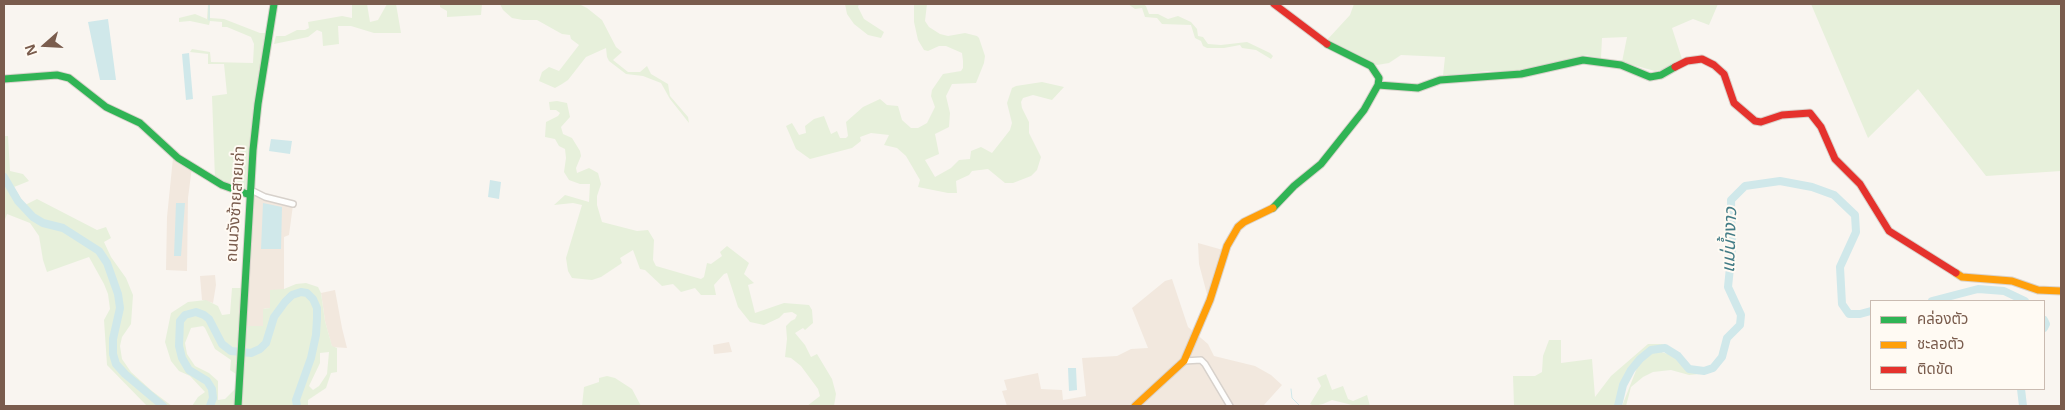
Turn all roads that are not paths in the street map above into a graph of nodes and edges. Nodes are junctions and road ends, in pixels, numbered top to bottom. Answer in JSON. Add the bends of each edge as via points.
{"nodes":[{"id":1,"x":274,"y":4,"type":"edge"},
{"id":2,"x":1274,"y":4,"type":"edge"},
{"id":3,"x":4,"y":79,"type":"edge"},
{"id":4,"x":1378,"y":85,"type":"junction"},
{"id":5,"x":250,"y":193,"type":"junction"},
{"id":6,"x":293,"y":204,"type":"dead end"},
{"id":7,"x":2061,"y":291,"type":"edge"},
{"id":8,"x":1184,"y":361,"type":"junction"},
{"id":9,"x":238,"y":406,"type":"edge"},
{"id":10,"x":1138,"y":406,"type":"edge"},
{"id":11,"x":1230,"y":406,"type":"edge"}],
"edges":[{"from":1,"to":5,"type":"street","name":"ถนนวังซ้ายสายเก่า","via":[[258,104]]},
{"from":2,"to":4,"type":"street","via":[[1328,45],[1371,66],[1379,78]]},
{"from":3,"to":5,"type":"street","via":[[57,75],[69,78],[106,107],[140,123],[178,158],[222,185]]},
{"from":4,"to":7,"type":"street","via":[[1418,88],[1440,80],[1521,74],[1583,60],[1621,65],[1650,77],[1661,75],[1687,61],[1702,59],[1724,74],[1734,103],[1755,121],[1810,113],[1821,127],[1835,160],[1860,184],[1889,231],[1910,245],[1962,277],[2012,281],[2038,290]]},
{"from":4,"to":8,"type":"street","via":[[1364,110],[1320,164],[1276,207],[1238,227],[1227,246],[1210,300]]},
{"from":5,"to":6,"type":"street"},
{"from":5,"to":9,"type":"street","name":"ถนนวังซ้ายสายเก่า"},
{"from":8,"to":10,"type":"street"},
{"from":8,"to":11,"type":"street","via":[[1201,360]]}]}
